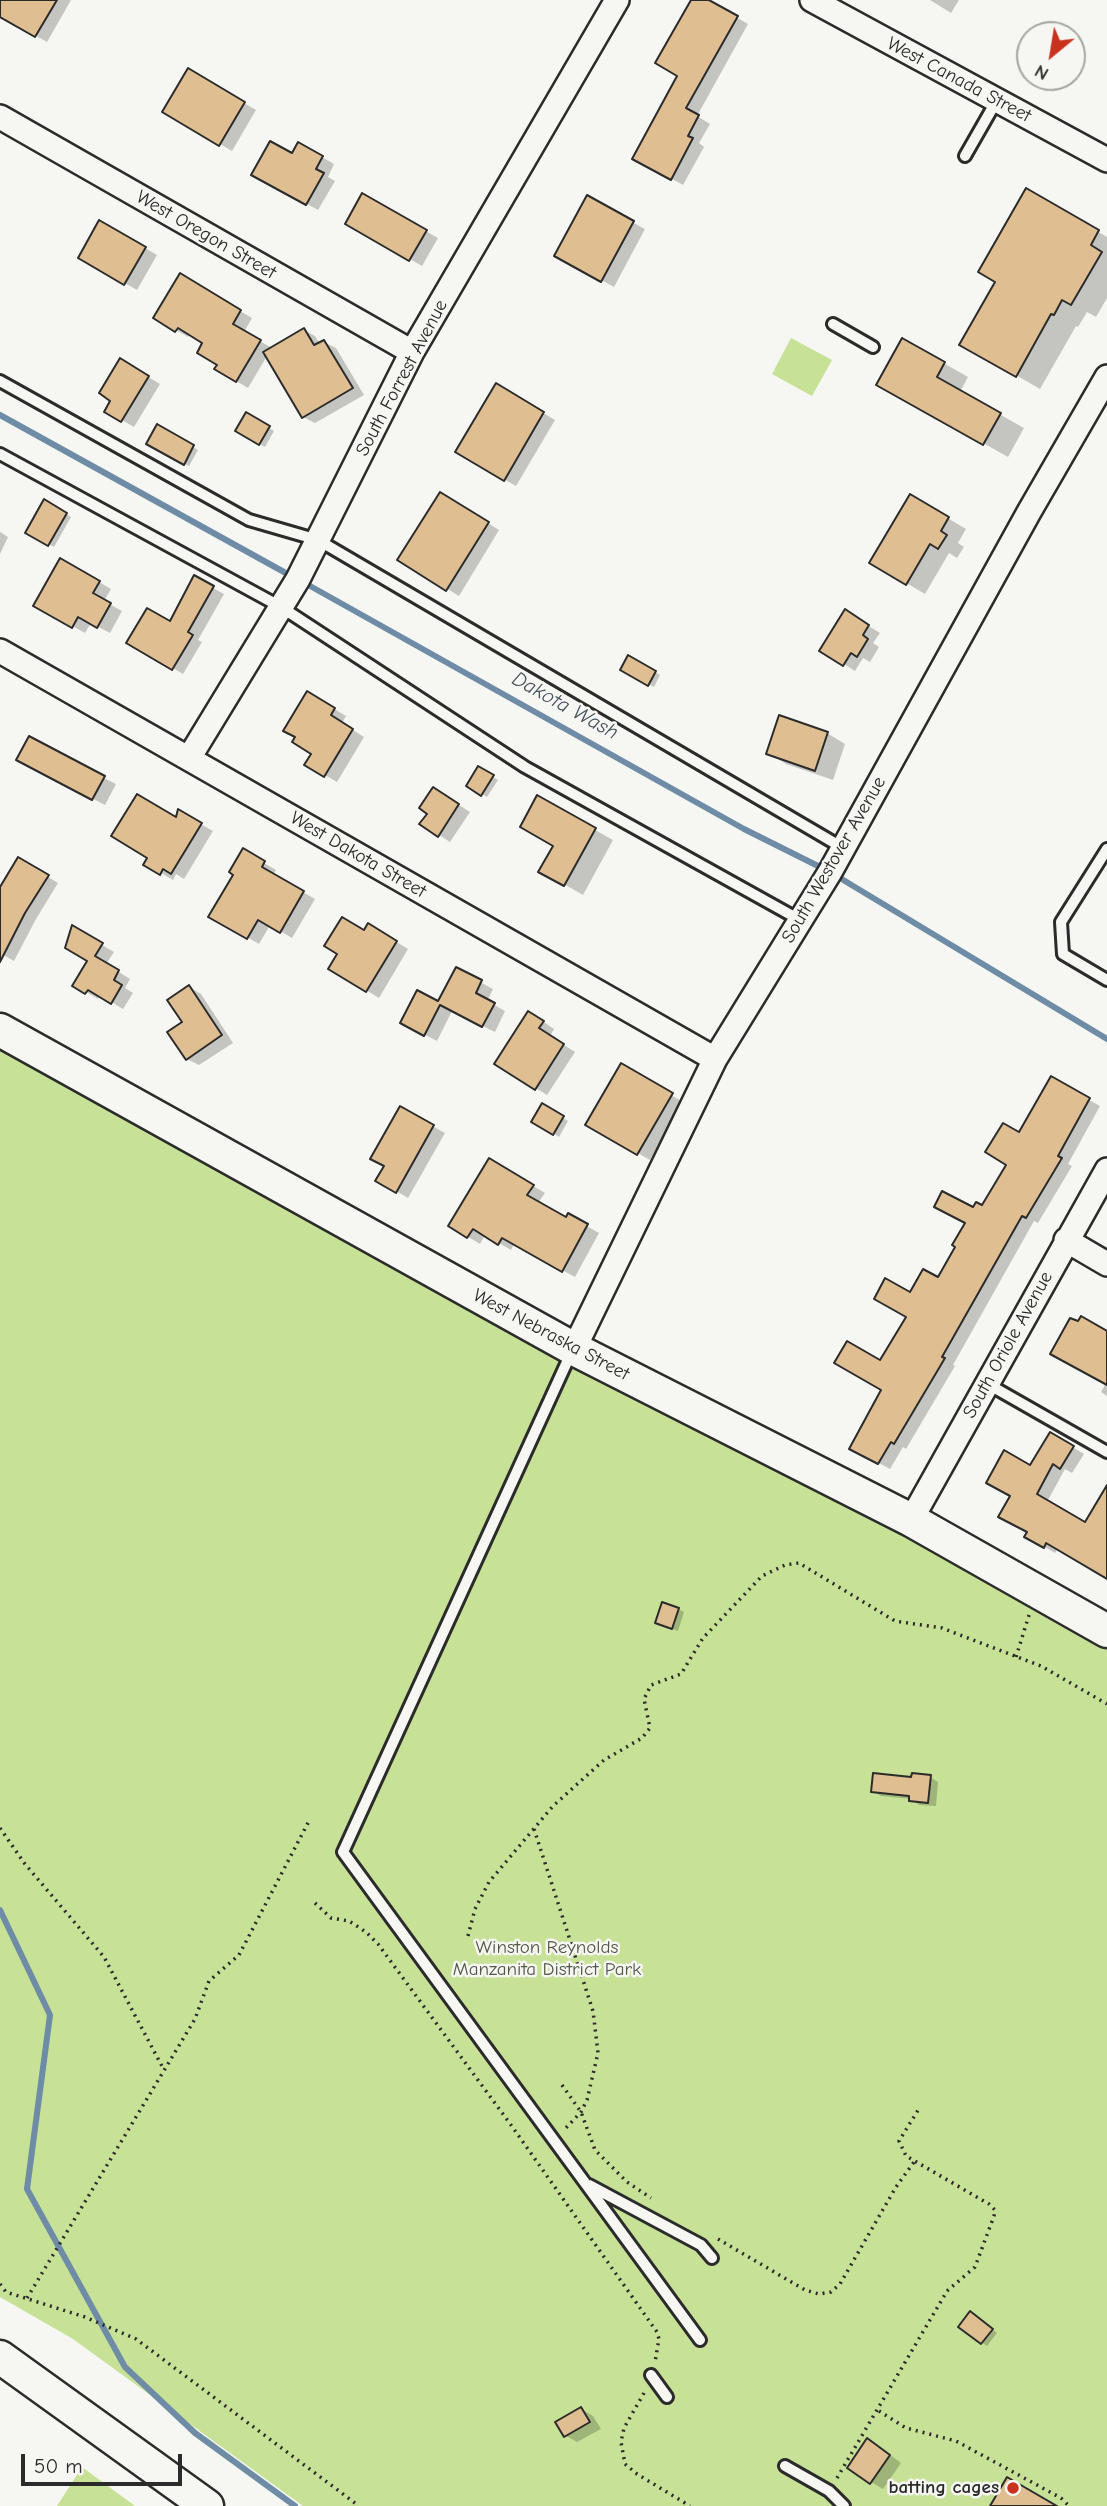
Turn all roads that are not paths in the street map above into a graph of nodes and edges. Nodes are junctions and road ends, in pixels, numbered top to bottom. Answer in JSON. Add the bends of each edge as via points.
{"nodes":[{"id":1,"x":617,"y":0,"type":"edge"},
{"id":2,"x":811,"y":0,"type":"edge"},
{"id":3,"x":997,"y":100,"type":"junction"},
{"id":4,"x":0,"y":117,"type":"edge"},
{"id":5,"x":965,"y":156,"type":"dead end"},
{"id":6,"x":1107,"y":160,"type":"edge"},
{"id":7,"x":833,"y":324,"type":"dead end"},
{"id":8,"x":873,"y":347,"type":"dead end"},
{"id":9,"x":412,"y":352,"type":"junction"},
{"id":10,"x":1107,"y":377,"type":"edge"},
{"id":11,"x":0,"y":381,"type":"edge"},
{"id":12,"x":0,"y":454,"type":"edge"},
{"id":13,"x":318,"y":540,"type":"junction"},
{"id":14,"x":281,"y":607,"type":"junction"},
{"id":15,"x":0,"y":651,"type":"edge"},
{"id":16,"x":189,"y":758,"type":"junction"},
{"id":17,"x":843,"y":848,"type":"junction"},
{"id":18,"x":1107,"y":849,"type":"edge"},
{"id":19,"x":800,"y":920,"type":"junction"},
{"id":20,"x":1107,"y":980,"type":"edge"},
{"id":21,"x":0,"y":1030,"type":"edge"},
{"id":22,"x":715,"y":1059,"type":"junction"},
{"id":23,"x":1107,"y":1170,"type":"edge"},
{"id":24,"x":1066,"y":1240,"type":"junction"},
{"id":25,"x":1107,"y":1264,"type":"edge"},
{"id":26,"x":573,"y":1349,"type":"junction"},
{"id":27,"x":986,"y":1383,"type":"junction"},
{"id":28,"x":1107,"y":1452,"type":"edge"},
{"id":29,"x":911,"y":1520,"type":"junction"},
{"id":30,"x":1107,"y":1631,"type":"edge"},
{"id":31,"x":585,"y":2182,"type":"junction"},
{"id":32,"x":712,"y":2258,"type":"dead end"},
{"id":33,"x":701,"y":2340,"type":"dead end"},
{"id":34,"x":0,"y":2357,"type":"edge"},
{"id":35,"x":651,"y":2375,"type":"road end"},
{"id":36,"x":667,"y":2396,"type":"dead end"},
{"id":37,"x":785,"y":2466,"type":"dead end"},
{"id":38,"x":206,"y":2506,"type":"edge"},
{"id":39,"x":844,"y":2506,"type":"edge"}],
"edges":[{"from":1,"to":9,"type":"street","name":"South Forrest Avenue"},
{"from":2,"to":3,"type":"street","name":"West Canada Street"},
{"from":3,"to":5,"type":"lane"},
{"from":3,"to":6,"type":"street","name":"West Canada Street"},
{"from":4,"to":9,"type":"street","name":"West Oregon Street"},
{"from":7,"to":8,"type":"lane"},
{"from":9,"to":13,"type":"street","name":"South Forrest Avenue"},
{"from":10,"to":17,"type":"street","name":"South Westover Avenue"},
{"from":11,"to":13,"type":"lane","via":[[249,520]]},
{"from":12,"to":14,"type":"lane"},
{"from":13,"to":14,"type":"street","name":"South Forrest Avenue"},
{"from":13,"to":17,"type":"lane"},
{"from":14,"to":16,"type":"street","name":"South Forrest Avenue"},
{"from":14,"to":19,"type":"lane","via":[[525,767]]},
{"from":15,"to":16,"type":"street","name":"West Dakota Street"},
{"from":16,"to":22,"type":"street","name":"West Dakota Street"},
{"from":17,"to":19,"type":"street","name":"South Westover Avenue"},
{"from":18,"to":20,"type":"lane","via":[[1061,922],[1063,954]]},
{"from":19,"to":22,"type":"street","name":"South Westover Avenue"},
{"from":21,"to":26,"type":"street","name":"West Nebraska Street"},
{"from":22,"to":26,"type":"street","name":"South Westover Avenue"},
{"from":23,"to":24,"type":"street","name":"South Oriole Avenue"},
{"from":24,"to":25,"type":"street"},
{"from":24,"to":27,"type":"street","name":"South Oriole Avenue"},
{"from":26,"to":29,"type":"street","name":"West Nebraska Street"},
{"from":26,"to":31,"type":"lane","via":[[343,1852]]},
{"from":27,"to":28,"type":"lane"},
{"from":27,"to":29,"type":"street","name":"South Oriole Avenue"},
{"from":29,"to":30,"type":"street","name":"West Nebraska Street"},
{"from":31,"to":32,"type":"lane","via":[[701,2245]]},
{"from":31,"to":33,"type":"lane"},
{"from":34,"to":38,"type":"street"},
{"from":35,"to":36,"type":"lane"},
{"from":37,"to":39,"type":"lane","via":[[829,2491]]}]}
